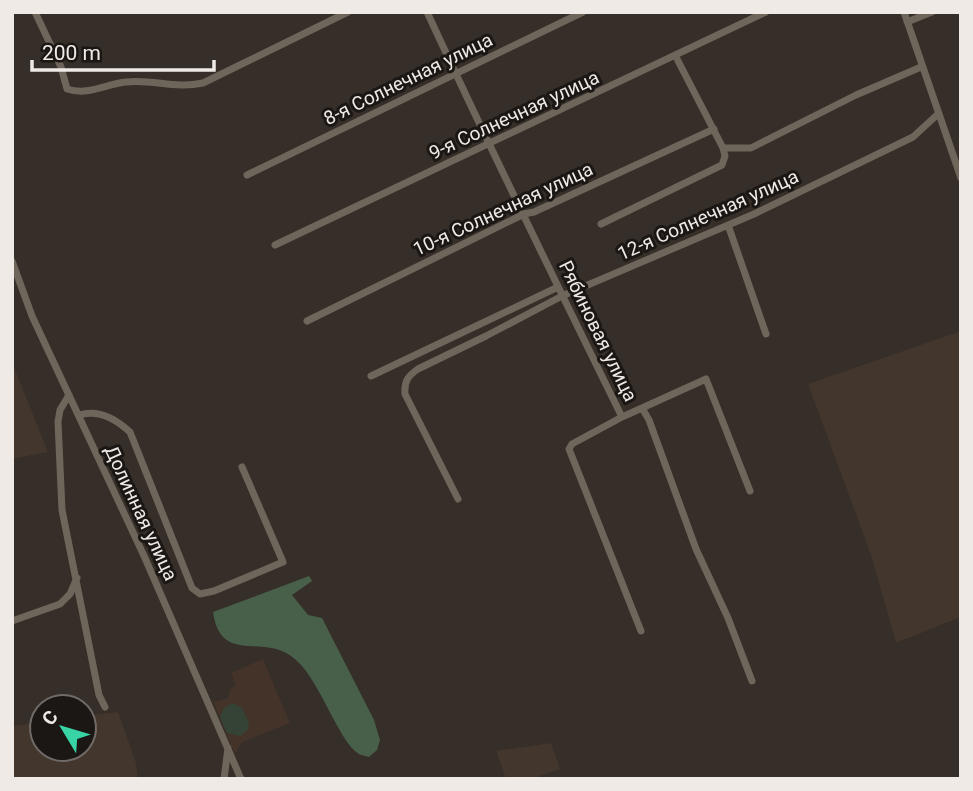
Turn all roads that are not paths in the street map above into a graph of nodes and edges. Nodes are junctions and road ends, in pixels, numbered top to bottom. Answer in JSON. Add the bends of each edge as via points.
{"nodes":[{"id":1,"x":35,"y":12,"type":"edge"},
{"id":2,"x":348,"y":12,"type":"edge"},
{"id":3,"x":426,"y":12,"type":"edge"},
{"id":4,"x":583,"y":12,"type":"edge"},
{"id":5,"x":766,"y":12,"type":"edge"},
{"id":6,"x":904,"y":12,"type":"edge"},
{"id":7,"x":932,"y":12,"type":"edge"},
{"id":8,"x":907,"y":22,"type":"junction"},
{"id":9,"x":675,"y":55,"type":"junction"},
{"id":10,"x":921,"y":67,"type":"junction"},
{"id":11,"x":455,"y":74,"type":"junction"},
{"id":12,"x":938,"y":114,"type":"junction"},
{"id":13,"x":714,"y":129,"type":"junction"},
{"id":14,"x":488,"y":145,"type":"junction"},
{"id":15,"x":949,"y":145,"type":"junction"},
{"id":16,"x":961,"y":146,"type":"edge"},
{"id":17,"x":723,"y":148,"type":"junction"},
{"id":18,"x":247,"y":175,"type":"dead end"},
{"id":19,"x":961,"y":178,"type":"edge"},
{"id":20,"x":524,"y":214,"type":"junction"},
{"id":21,"x":600,"y":224,"type":"dead end"},
{"id":22,"x":728,"y":225,"type":"junction"},
{"id":23,"x":275,"y":245,"type":"dead end"},
{"id":24,"x":12,"y":261,"type":"edge"},
{"id":25,"x":558,"y":287,"type":"junction"},
{"id":26,"x":562,"y":296,"type":"junction"},
{"id":27,"x":307,"y":321,"type":"dead end"},
{"id":28,"x":766,"y":334,"type":"dead end"},
{"id":29,"x":371,"y":376,"type":"dead end"},
{"id":30,"x":69,"y":395,"type":"junction"},
{"id":31,"x":642,"y":408,"type":"junction"},
{"id":32,"x":79,"y":415,"type":"junction"},
{"id":33,"x":622,"y":417,"type":"junction"},
{"id":34,"x":242,"y":467,"type":"dead end"},
{"id":35,"x":750,"y":491,"type":"dead end"},
{"id":36,"x":458,"y":499,"type":"dead end"},
{"id":37,"x":77,"y":578,"type":"junction"},
{"id":38,"x":12,"y":621,"type":"edge"},
{"id":39,"x":641,"y":631,"type":"dead end"},
{"id":40,"x":751,"y":681,"type":"dead end"},
{"id":41,"x":105,"y":707,"type":"dead end"},
{"id":42,"x":228,"y":747,"type":"junction"},
{"id":43,"x":224,"y":779,"type":"edge"},
{"id":44,"x":240,"y":779,"type":"edge"}],
"edges":[{"from":1,"to":2,"type":"street","via":[[67,89],[87,93],[125,82],[183,87],[203,83]]},
{"from":3,"to":11,"type":"street","name":"Рябиновая улица"},
{"from":4,"to":11,"type":"street","name":"8-я Солнечная улица"},
{"from":5,"to":9,"type":"street","name":"9-я Солнечная улица"},
{"from":6,"to":8,"type":"street"},
{"from":7,"to":8,"type":"street"},
{"from":8,"to":10,"type":"street"},
{"from":9,"to":13,"type":"street"},
{"from":9,"to":14,"type":"street","name":"9-я Солнечная улица"},
{"from":10,"to":12,"type":"street"},
{"from":10,"to":17,"type":"street","via":[[751,148]]},
{"from":11,"to":14,"type":"street","name":"Рябиновая улица"},
{"from":11,"to":18,"type":"street","name":"8-я Солнечная улица"},
{"from":12,"to":15,"type":"street"},
{"from":12,"to":22,"type":"street","name":"12-я Солнечная улица","via":[[913,137]]},
{"from":13,"to":17,"type":"street"},
{"from":13,"to":20,"type":"street","name":"10-я Солнечная улица"},
{"from":14,"to":20,"type":"street","name":"Рябиновая улица"},
{"from":14,"to":23,"type":"street","name":"9-я Солнечная улица"},
{"from":15,"to":16,"type":"street"},
{"from":15,"to":19,"type":"street"},
{"from":17,"to":21,"type":"street","via":[[722,165]]},
{"from":20,"to":25,"type":"street","name":"Рябиновая улица"},
{"from":20,"to":27,"type":"street","name":"10-я Солнечная улица"},
{"from":22,"to":26,"type":"street","name":"12-я Солнечная улица"},
{"from":22,"to":28,"type":"street"},
{"from":24,"to":30,"type":"street","name":"Долинная улица"},
{"from":25,"to":26,"type":"street","name":"Рябиновая улица"},
{"from":25,"to":29,"type":"street"},
{"from":26,"to":33,"type":"street","name":"Рябиновая улица"},
{"from":26,"to":36,"type":"street","name":"12-я Солнечная улица","via":[[408,376],[405,394]]},
{"from":30,"to":32,"type":"street","name":"Долинная улица"},
{"from":30,"to":37,"type":"street","via":[[58,422],[62,510]]},
{"from":31,"to":33,"type":"street","name":"Рябиновая улица"},
{"from":31,"to":35,"type":"street","via":[[706,379]]},
{"from":31,"to":40,"type":"street","name":"Рябиновая улица"},
{"from":32,"to":34,"type":"street","via":[[107,416],[130,432],[192,588],[200,594],[283,562]]},
{"from":32,"to":42,"type":"street","name":"Долинная улица"},
{"from":33,"to":39,"type":"street","via":[[569,449]]},
{"from":37,"to":38,"type":"street","via":[[60,604]]},
{"from":37,"to":41,"type":"street"},
{"from":42,"to":43,"type":"street"},
{"from":42,"to":44,"type":"street","name":"Долинная улица"}]}
